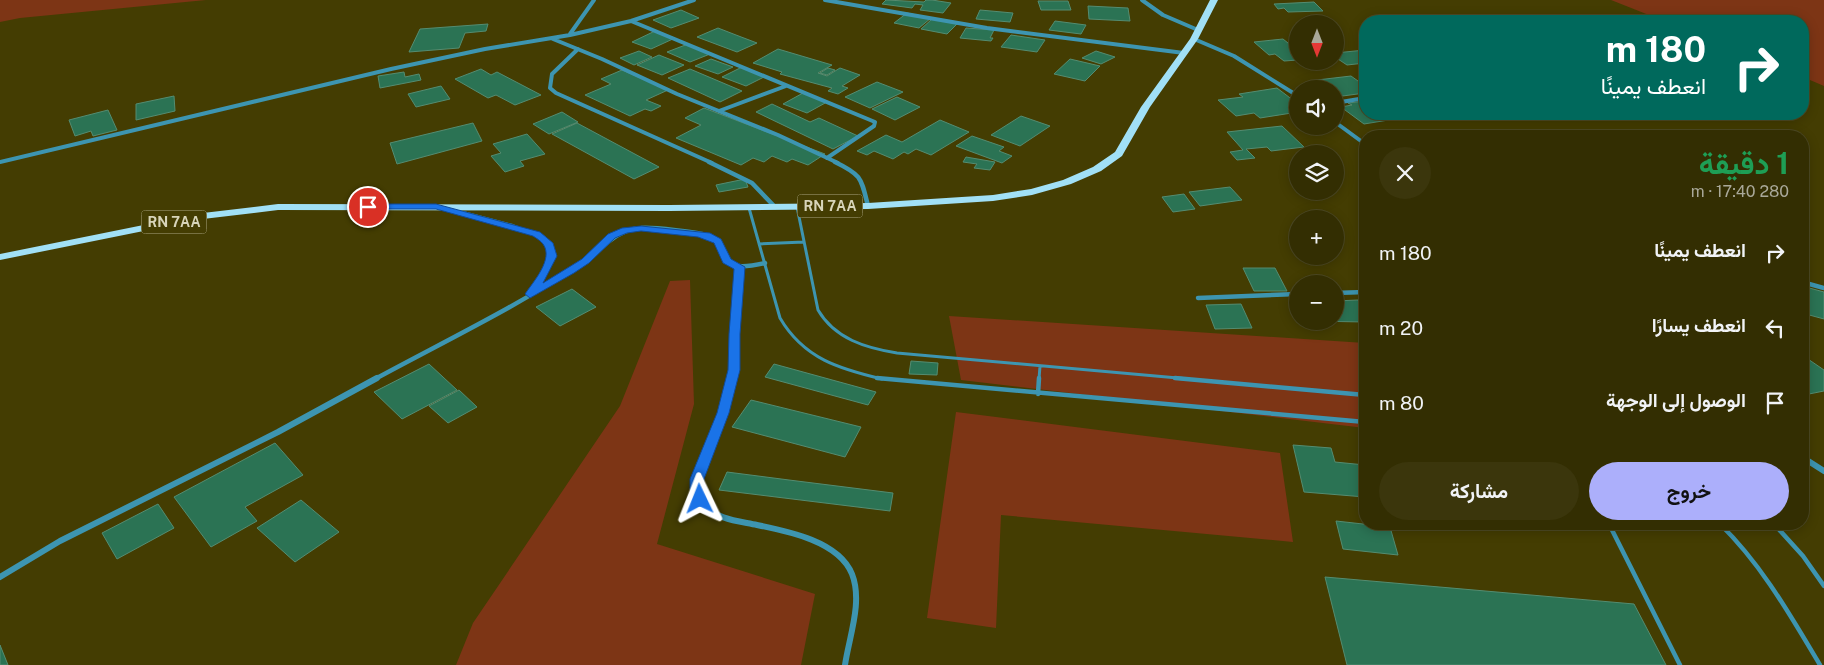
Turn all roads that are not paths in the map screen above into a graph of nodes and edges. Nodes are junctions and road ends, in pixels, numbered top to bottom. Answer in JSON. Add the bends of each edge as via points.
{"nodes":[{"id":1,"x":594,"y":0,"type":"edge"},
{"id":2,"x":694,"y":0,"type":"edge"},
{"id":3,"x":825,"y":0,"type":"edge"},
{"id":4,"x":1142,"y":0,"type":"edge"},
{"id":5,"x":1214,"y":0,"type":"edge"},
{"id":6,"x":631,"y":20,"type":"junction"},
{"id":7,"x":570,"y":35,"type":"junction"},
{"id":8,"x":1196,"y":35,"type":"junction"},
{"id":9,"x":552,"y":38,"type":"junction"},
{"id":10,"x":578,"y":49,"type":"junction"},
{"id":11,"x":1184,"y":53,"type":"junction"},
{"id":12,"x":787,"y":85,"type":"junction"},
{"id":13,"x":1289,"y":90,"type":"edge"},
{"id":14,"x":1359,"y":99,"type":"edge"},
{"id":15,"x":1344,"y":102,"type":"edge"},
{"id":16,"x":718,"y":111,"type":"junction"},
{"id":17,"x":1344,"y":129,"type":"edge"},
{"id":18,"x":1359,"y":140,"type":"edge"},
{"id":19,"x":827,"y":158,"type":"junction"},
{"id":20,"x":0,"y":162,"type":"edge"},
{"id":21,"x":436,"y":206,"type":"junction"},
{"id":22,"x":868,"y":206,"type":"junction"},
{"id":23,"x":797,"y":207,"type":"junction"},
{"id":24,"x":749,"y":208,"type":"junction"},
{"id":25,"x":776,"y":208,"type":"junction"},
{"id":26,"x":804,"y":242,"type":"junction"},
{"id":27,"x":759,"y":244,"type":"junction"},
{"id":28,"x":0,"y":257,"type":"edge"},
{"id":29,"x":765,"y":263,"type":"junction"},
{"id":30,"x":740,"y":267,"type":"junction"},
{"id":31,"x":1809,"y":284,"type":"edge"},
{"id":32,"x":1824,"y":288,"type":"edge"},
{"id":33,"x":1359,"y":292,"type":"edge"},
{"id":34,"x":1344,"y":293,"type":"edge"},
{"id":35,"x":530,"y":294,"type":"junction"},
{"id":36,"x":1289,"y":294,"type":"edge"},
{"id":37,"x":1198,"y":298,"type":"dead end"},
{"id":38,"x":1040,"y":366,"type":"junction"},
{"id":39,"x":1038,"y":394,"type":"junction"},
{"id":40,"x":1359,"y":394,"type":"edge"},
{"id":41,"x":1359,"y":421,"type":"edge"},
{"id":42,"x":1809,"y":461,"type":"edge"},
{"id":43,"x":1824,"y":471,"type":"edge"},
{"id":44,"x":1612,"y":530,"type":"edge"},
{"id":45,"x":1726,"y":530,"type":"edge"},
{"id":46,"x":1779,"y":530,"type":"edge"},
{"id":47,"x":0,"y":578,"type":"edge"},
{"id":48,"x":1824,"y":586,"type":"edge"},
{"id":49,"x":845,"y":665,"type":"edge"},
{"id":50,"x":1680,"y":665,"type":"edge"},
{"id":51,"x":1820,"y":665,"type":"edge"}],
"edges":[{"from":1,"to":7,"type":"street"},
{"from":2,"to":6,"type":"street"},
{"from":3,"to":11,"type":"street","via":[[1005,30]]},
{"from":4,"to":8,"type":"street"},
{"from":5,"to":8,"type":"main road","number":"RN 7AA"},
{"from":6,"to":7,"type":"street"},
{"from":6,"to":12,"type":"street"},
{"from":7,"to":9,"type":"street"},
{"from":8,"to":11,"type":"main road","number":"RN 7AA"},
{"from":8,"to":13,"type":"street"},
{"from":9,"to":10,"type":"street"},
{"from":9,"to":20,"type":"street","via":[[391,69]]},
{"from":10,"to":16,"type":"street"},
{"from":10,"to":25,"type":"street","via":[[552,74],[550,88],[556,93],[740,176],[752,183]]},
{"from":11,"to":22,"type":"main road","number":"RN 7AA","via":[[1146,107],[1119,154],[1096,169],[1050,187],[993,198]]},
{"from":12,"to":16,"type":"street"},
{"from":12,"to":19,"type":"street","via":[[876,124]]},
{"from":14,"to":15,"type":"street"},
{"from":16,"to":19,"type":"street"},
{"from":17,"to":18,"type":"street"},
{"from":19,"to":22,"type":"street","via":[[854,171],[862,183]]},
{"from":21,"to":24,"type":"main road","number":"RN 7AA"},
{"from":21,"to":28,"type":"main road","number":"RN 7AA","via":[[278,207],[203,216]]},
{"from":21,"to":35,"type":"street","via":[[529,231],[543,238],[552,256]]},
{"from":22,"to":23,"type":"main road","number":"RN 7AA"},
{"from":23,"to":25,"type":"main road","number":"RN 7AA"},
{"from":23,"to":26,"type":"lane"},
{"from":24,"to":25,"type":"main road","number":"RN 7AA"},
{"from":24,"to":27,"type":"lane"},
{"from":26,"to":27,"type":"lane"},
{"from":26,"to":38,"type":"lane","via":[[818,310],[846,339],[897,353]]},
{"from":27,"to":29,"type":"lane"},
{"from":29,"to":30,"type":"street"},
{"from":29,"to":39,"type":"lane","via":[[780,318],[787,330],[804,348],[826,362],[886,380]]},
{"from":30,"to":35,"type":"street","via":[[729,263],[718,242],[706,235],[633,229],[612,236],[586,261]]},
{"from":30,"to":49,"type":"street","via":[[730,391],[697,479],[697,489],[706,508],[715,514],[809,538],[841,558],[851,574],[856,593]]},
{"from":31,"to":32,"type":"street"},
{"from":33,"to":34,"type":"street"},
{"from":35,"to":47,"type":"street","via":[[278,432],[60,541]]},
{"from":36,"to":37,"type":"street"},
{"from":38,"to":39,"type":"lane"},
{"from":38,"to":40,"type":"lane"},
{"from":39,"to":41,"type":"lane"},
{"from":42,"to":43,"type":"street"},
{"from":44,"to":50,"type":"lane"},
{"from":45,"to":51,"type":"lane","via":[[1758,567]]},
{"from":46,"to":48,"type":"lane"}]}
